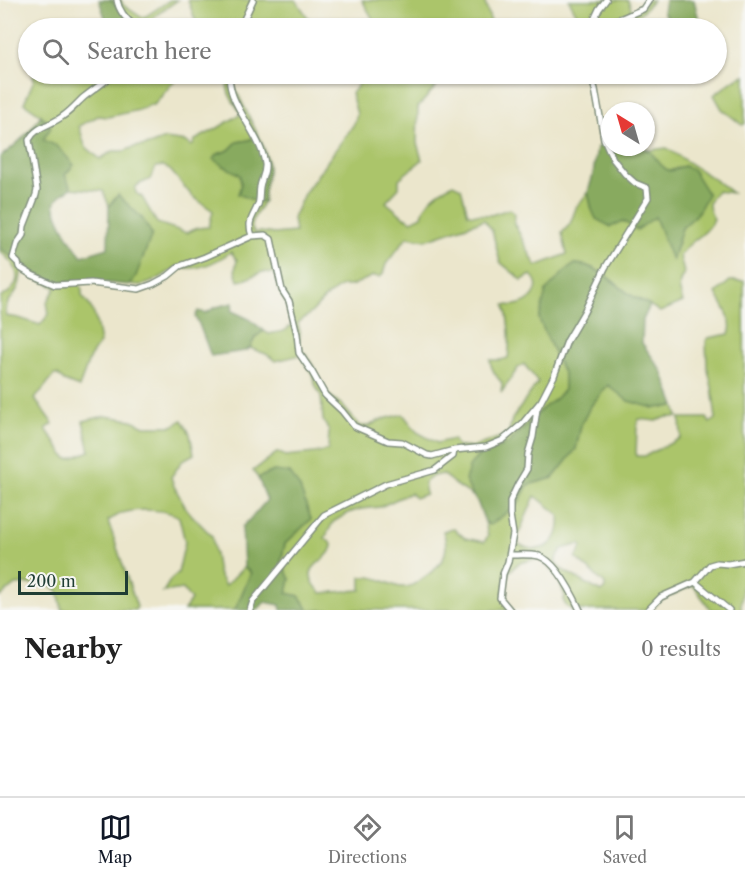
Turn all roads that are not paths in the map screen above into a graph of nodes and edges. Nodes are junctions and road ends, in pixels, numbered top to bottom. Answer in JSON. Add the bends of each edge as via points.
{"nodes":[{"id":1,"x":117,"y":0,"type":"edge"},
{"id":2,"x":253,"y":0,"type":"edge"},
{"id":3,"x":606,"y":0,"type":"edge"},
{"id":4,"x":649,"y":0,"type":"edge"},
{"id":5,"x":126,"y":18,"type":"edge"},
{"id":6,"x":245,"y":18,"type":"edge"},
{"id":7,"x":594,"y":18,"type":"edge"},
{"id":8,"x":622,"y":18,"type":"edge"},
{"id":9,"x":101,"y":84,"type":"edge"},
{"id":10,"x":230,"y":84,"type":"edge"},
{"id":11,"x":593,"y":84,"type":"edge"},
{"id":12,"x":252,"y":236,"type":"junction"},
{"id":13,"x":541,"y":401,"type":"junction"},
{"id":14,"x":454,"y":450,"type":"junction"},
{"id":15,"x":510,"y":555,"type":"junction"},
{"id":16,"x":745,"y":561,"type":"edge"},
{"id":17,"x":694,"y":582,"type":"junction"},
{"id":18,"x":250,"y":610,"type":"edge"},
{"id":19,"x":510,"y":610,"type":"edge"},
{"id":20,"x":580,"y":610,"type":"edge"},
{"id":21,"x":648,"y":610,"type":"edge"},
{"id":22,"x":729,"y":610,"type":"edge"}],
"edges":[{"from":1,"to":5,"type":"street"},
{"from":2,"to":6,"type":"street"},
{"from":3,"to":7,"type":"street"},
{"from":4,"to":8,"type":"street","via":[[643,9]]},
{"from":9,"to":12,"type":"street","via":[[63,117],[31,135],[37,190],[15,252],[19,267],[56,285],[91,283],[139,289],[180,266]]},
{"from":10,"to":12,"type":"street","via":[[263,154],[265,172],[251,218]]},
{"from":11,"to":13,"type":"street","via":[[605,143],[625,174],[647,188],[648,198],[605,268]]},
{"from":12,"to":14,"type":"street","via":[[265,235],[271,239],[299,353],[325,395],[354,426],[427,455]]},
{"from":13,"to":14,"type":"street","via":[[503,440],[486,447]]},
{"from":13,"to":15,"type":"street","via":[[527,469],[510,501]]},
{"from":14,"to":18,"type":"street","via":[[453,456],[435,470],[386,484],[324,515],[253,601]]},
{"from":15,"to":19,"type":"street","via":[[500,598]]},
{"from":15,"to":20,"type":"street","via":[[541,557],[559,572]]},
{"from":16,"to":17,"type":"street","via":[[717,563]]},
{"from":17,"to":21,"type":"street","via":[[661,597]]},
{"from":17,"to":22,"type":"street"}]}
